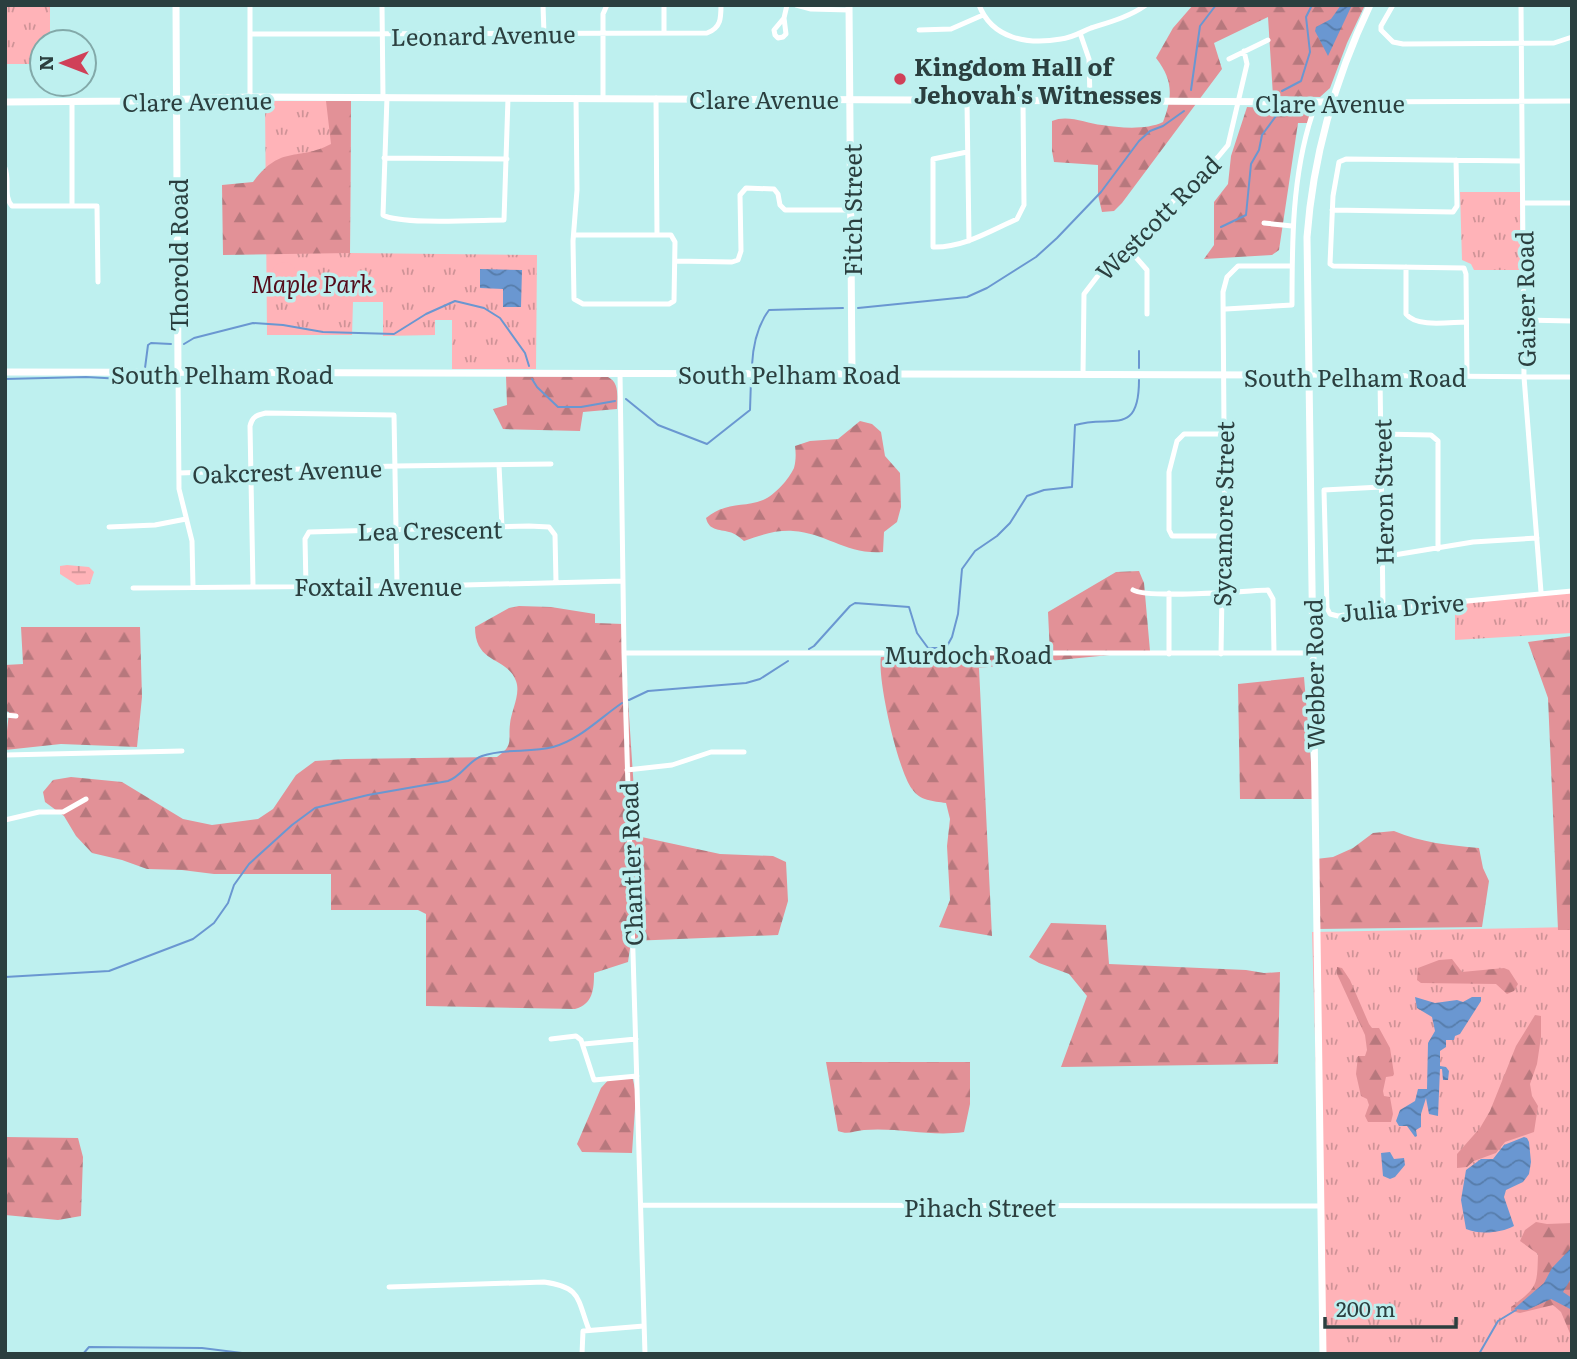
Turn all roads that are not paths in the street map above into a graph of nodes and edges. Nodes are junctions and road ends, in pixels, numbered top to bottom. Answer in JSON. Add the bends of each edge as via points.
{"nodes":[{"id":1,"x":176,"y":5,"type":"edge"},
{"id":2,"x":250,"y":5,"type":"edge"},
{"id":3,"x":382,"y":5,"type":"edge"},
{"id":4,"x":543,"y":5,"type":"edge"},
{"id":5,"x":599,"y":5,"type":"edge"},
{"id":6,"x":607,"y":5,"type":"edge"},
{"id":7,"x":664,"y":5,"type":"edge"},
{"id":8,"x":721,"y":5,"type":"edge"},
{"id":9,"x":787,"y":5,"type":"edge"},
{"id":10,"x":796,"y":5,"type":"edge"},
{"id":11,"x":979,"y":5,"type":"edge"},
{"id":12,"x":1146,"y":5,"type":"edge"},
{"id":13,"x":1370,"y":5,"type":"edge"},
{"id":14,"x":1393,"y":5,"type":"edge"},
{"id":15,"x":1521,"y":5,"type":"edge"},
{"id":16,"x":849,"y":8,"type":"edge"},
{"id":17,"x":603,"y":14,"type":"junction"},
{"id":18,"x":984,"y":15,"type":"junction"},
{"id":19,"x":784,"y":18,"type":"dead end"},
{"id":20,"x":919,"y":30,"type":"dead end"},
{"id":21,"x":603,"y":33,"type":"junction"},
{"id":22,"x":664,"y":33,"type":"junction"},
{"id":23,"x":1080,"y":33,"type":"junction"},
{"id":24,"x":250,"y":34,"type":"junction"},
{"id":25,"x":544,"y":34,"type":"junction"},
{"id":26,"x":383,"y":35,"type":"junction"},
{"id":27,"x":1572,"y":37,"type":"edge"},
{"id":28,"x":1268,"y":40,"type":"dead end"},
{"id":29,"x":1521,"y":43,"type":"junction"},
{"id":30,"x":1244,"y":51,"type":"junction"},
{"id":31,"x":1229,"y":58,"type":"dead end"},
{"id":32,"x":250,"y":97,"type":"junction"},
{"id":33,"x":385,"y":97,"type":"junction"},
{"id":34,"x":508,"y":98,"type":"junction"},
{"id":35,"x":576,"y":98,"type":"junction"},
{"id":36,"x":603,"y":98,"type":"junction"},
{"id":37,"x":656,"y":98,"type":"junction"},
{"id":38,"x":176,"y":99,"type":"junction"},
{"id":39,"x":850,"y":99,"type":"junction"},
{"id":40,"x":1090,"y":99,"type":"junction"},
{"id":41,"x":1023,"y":101,"type":"junction"},
{"id":42,"x":1572,"y":101,"type":"edge"},
{"id":43,"x":5,"y":102,"type":"edge"},
{"id":44,"x":72,"y":102,"type":"junction"},
{"id":45,"x":967,"y":102,"type":"junction"},
{"id":46,"x":1239,"y":102,"type":"junction"},
{"id":47,"x":1332,"y":102,"type":"junction"},
{"id":48,"x":1522,"y":102,"type":"junction"},
{"id":49,"x":1312,"y":115,"type":"dead end"},
{"id":50,"x":967,"y":152,"type":"junction"},
{"id":51,"x":384,"y":158,"type":"junction"},
{"id":52,"x":507,"y":159,"type":"junction"},
{"id":53,"x":1456,"y":160,"type":"junction"},
{"id":54,"x":1522,"y":161,"type":"junction"},
{"id":55,"x":5,"y":168,"type":"edge"},
{"id":56,"x":1523,"y":202,"type":"junction"},
{"id":57,"x":1572,"y":203,"type":"edge"},
{"id":58,"x":72,"y":205,"type":"junction"},
{"id":59,"x":851,"y":210,"type":"junction"},
{"id":60,"x":1332,"y":210,"type":"junction"},
{"id":61,"x":1264,"y":223,"type":"dead end"},
{"id":62,"x":1292,"y":226,"type":"junction"},
{"id":63,"x":574,"y":234,"type":"junction"},
{"id":64,"x":656,"y":234,"type":"junction"},
{"id":65,"x":969,"y":241,"type":"junction"},
{"id":66,"x":1127,"y":247,"type":"junction"},
{"id":67,"x":675,"y":261,"type":"junction"},
{"id":68,"x":1292,"y":266,"type":"junction"},
{"id":69,"x":1406,"y":267,"type":"junction"},
{"id":70,"x":98,"y":282,"type":"dead end"},
{"id":71,"x":1226,"y":309,"type":"dead end"},
{"id":72,"x":1147,"y":314,"type":"dead end"},
{"id":73,"x":1524,"y":320,"type":"junction"},
{"id":74,"x":1572,"y":321,"type":"edge"},
{"id":75,"x":1466,"y":322,"type":"junction"},
{"id":76,"x":5,"y":372,"type":"edge"},
{"id":77,"x":178,"y":373,"type":"junction"},
{"id":78,"x":620,"y":373,"type":"junction"},
{"id":79,"x":852,"y":373,"type":"junction"},
{"id":80,"x":1083,"y":374,"type":"junction"},
{"id":81,"x":1223,"y":375,"type":"junction"},
{"id":82,"x":1308,"y":375,"type":"junction"},
{"id":83,"x":1380,"y":376,"type":"junction"},
{"id":84,"x":1467,"y":376,"type":"junction"},
{"id":85,"x":1524,"y":377,"type":"junction"},
{"id":86,"x":1572,"y":377,"type":"edge"},
{"id":87,"x":1224,"y":434,"type":"junction"},
{"id":88,"x":1381,"y":434,"type":"junction"},
{"id":89,"x":551,"y":464,"type":"dead end"},
{"id":90,"x":499,"y":465,"type":"junction"},
{"id":91,"x":395,"y":466,"type":"junction"},
{"id":92,"x":250,"y":472,"type":"junction"},
{"id":93,"x":179,"y":473,"type":"junction"},
{"id":94,"x":1381,"y":487,"type":"junction"},
{"id":95,"x":186,"y":519,"type":"junction"},
{"id":96,"x":109,"y":527,"type":"dead end"},
{"id":97,"x":502,"y":527,"type":"junction"},
{"id":98,"x":397,"y":530,"type":"junction"},
{"id":99,"x":1224,"y":536,"type":"junction"},
{"id":100,"x":1536,"y":538,"type":"junction"},
{"id":101,"x":1438,"y":549,"type":"junction"},
{"id":102,"x":1382,"y":558,"type":"junction"},
{"id":103,"x":622,"y":581,"type":"junction"},
{"id":104,"x":556,"y":582,"type":"junction"},
{"id":105,"x":397,"y":584,"type":"junction"},
{"id":106,"x":253,"y":585,"type":"junction"},
{"id":107,"x":306,"y":586,"type":"junction"},
{"id":108,"x":193,"y":587,"type":"junction"},
{"id":109,"x":133,"y":588,"type":"dead end"},
{"id":110,"x":1133,"y":590,"type":"dead end"},
{"id":111,"x":1572,"y":591,"type":"edge"},
{"id":112,"x":1222,"y":592,"type":"junction"},
{"id":113,"x":1541,"y":592,"type":"junction"},
{"id":114,"x":1169,"y":593,"type":"junction"},
{"id":115,"x":1383,"y":609,"type":"junction"},
{"id":116,"x":624,"y":653,"type":"junction"},
{"id":117,"x":1273,"y":653,"type":"junction"},
{"id":118,"x":1313,"y":653,"type":"junction"},
{"id":119,"x":1169,"y":654,"type":"junction"},
{"id":120,"x":1221,"y":654,"type":"junction"},
{"id":121,"x":5,"y":715,"type":"edge"},
{"id":122,"x":16,"y":716,"type":"dead end"},
{"id":123,"x":182,"y":751,"type":"dead end"},
{"id":124,"x":744,"y":752,"type":"dead end"},
{"id":125,"x":5,"y":755,"type":"edge"},
{"id":126,"x":627,"y":770,"type":"junction"},
{"id":127,"x":86,"y":799,"type":"dead end"},
{"id":128,"x":5,"y":820,"type":"edge"},
{"id":129,"x":551,"y":1039,"type":"dead end"},
{"id":130,"x":636,"y":1039,"type":"junction"},
{"id":131,"x":584,"y":1044,"type":"junction"},
{"id":132,"x":637,"y":1076,"type":"junction"},
{"id":133,"x":641,"y":1205,"type":"junction"},
{"id":134,"x":1320,"y":1206,"type":"junction"},
{"id":135,"x":389,"y":1287,"type":"dead end"},
{"id":136,"x":644,"y":1326,"type":"junction"},
{"id":137,"x":589,"y":1330,"type":"junction"},
{"id":138,"x":582,"y":1354,"type":"edge"},
{"id":139,"x":645,"y":1354,"type":"edge"},
{"id":140,"x":1323,"y":1354,"type":"edge"}],
"edges":[{"from":1,"to":38,"type":"main road","name":"Thorold Road"},
{"from":2,"to":24,"type":"street"},
{"from":3,"to":26,"type":"street"},
{"from":4,"to":25,"type":"street"},
{"from":5,"to":17,"type":"street"},
{"from":6,"to":17,"type":"street"},
{"from":7,"to":22,"type":"street"},
{"from":8,"to":22,"type":"street","name":"Leonard Avenue","via":[[721,19],[707,33]]},
{"from":9,"to":19,"type":"street"},
{"from":10,"to":16,"type":"street"},
{"from":11,"to":18,"type":"street"},
{"from":12,"to":23,"type":"street"},
{"from":13,"to":47,"type":"main road","name":"Webber Road"},
{"from":14,"to":29,"type":"street","via":[[1381,30],[1393,42]]},
{"from":15,"to":29,"type":"street","name":"Gaiser Road"},
{"from":16,"to":39,"type":"main road","name":"Fitch Street"},
{"from":17,"to":21,"type":"street"},
{"from":18,"to":20,"type":"street","via":[[957,27]]},
{"from":18,"to":23,"type":"street","via":[[999,32],[1022,40],[1059,40]]},
{"from":21,"to":22,"type":"street","name":"Leonard Avenue"},
{"from":21,"to":25,"type":"street","name":"Leonard Avenue"},
{"from":21,"to":36,"type":"street"},
{"from":23,"to":40,"type":"street","via":[[1090,59]]},
{"from":24,"to":26,"type":"street","name":"Leonard Avenue"},
{"from":24,"to":32,"type":"street"},
{"from":25,"to":26,"type":"street","name":"Leonard Avenue"},
{"from":26,"to":33,"type":"street"},
{"from":27,"to":29,"type":"street","via":[[1554,43]]},
{"from":28,"to":30,"type":"street"},
{"from":29,"to":48,"type":"street","name":"Gaiser Road"},
{"from":30,"to":31,"type":"street"},
{"from":30,"to":46,"type":"street","name":"Westcott Road","via":[[1247,64]]},
{"from":32,"to":33,"type":"main road","name":"Clare Avenue"},
{"from":32,"to":38,"type":"main road","name":"Clare Avenue"},
{"from":33,"to":34,"type":"main road","name":"Clare Avenue"},
{"from":33,"to":51,"type":"street"},
{"from":34,"to":35,"type":"main road","name":"Clare Avenue"},
{"from":34,"to":52,"type":"street"},
{"from":35,"to":36,"type":"main road","name":"Clare Avenue"},
{"from":35,"to":63,"type":"street"},
{"from":36,"to":37,"type":"main road","name":"Clare Avenue"},
{"from":37,"to":39,"type":"main road","name":"Clare Avenue"},
{"from":37,"to":64,"type":"street"},
{"from":38,"to":44,"type":"main road","name":"Clare Avenue"},
{"from":38,"to":77,"type":"main road","name":"Thorold Road"},
{"from":39,"to":45,"type":"main road","name":"Clare Avenue"},
{"from":39,"to":59,"type":"main road","name":"Fitch Street"},
{"from":40,"to":41,"type":"main road","name":"Clare Avenue"},
{"from":40,"to":46,"type":"main road","name":"Clare Avenue"},
{"from":41,"to":45,"type":"main road","name":"Clare Avenue"},
{"from":41,"to":65,"type":"street","via":[[1024,205],[1017,219]]},
{"from":42,"to":48,"type":"street","name":"Clare Avenue"},
{"from":43,"to":44,"type":"main road","name":"Clare Avenue"},
{"from":44,"to":58,"type":"street"},
{"from":45,"to":50,"type":"street"},
{"from":46,"to":47,"type":"main road","name":"Clare Avenue"},
{"from":46,"to":66,"type":"street","name":"Westcott Road","via":[[1227,145],[1218,157]]},
{"from":47,"to":48,"type":"street","name":"Clare Avenue"},
{"from":47,"to":82,"type":"main road","name":"Webber Road","via":[[1309,210]]},
{"from":48,"to":54,"type":"street","name":"Gaiser Road"},
{"from":49,"to":62,"type":"street"},
{"from":50,"to":65,"type":"street"},
{"from":50,"to":65,"type":"street","via":[[933,159],[933,247]]},
{"from":51,"to":52,"type":"street"},
{"from":51,"to":52,"type":"street","via":[[383,215],[446,221],[504,220]]},
{"from":53,"to":54,"type":"street"},
{"from":53,"to":60,"type":"street","via":[[1342,160]]},
{"from":53,"to":60,"type":"street","via":[[1457,206],[1453,212]]},
{"from":54,"to":56,"type":"street","name":"Gaiser Road"},
{"from":55,"to":58,"type":"street","via":[[7,201],[12,206]]},
{"from":56,"to":57,"type":"street"},
{"from":56,"to":73,"type":"street","name":"Gaiser Road"},
{"from":58,"to":70,"type":"street","via":[[97,206]]},
{"from":59,"to":67,"type":"street","via":[[785,210],[777,188],[741,189],[738,260]]},
{"from":59,"to":79,"type":"main road","name":"Fitch Street"},
{"from":60,"to":69,"type":"street","via":[[1331,265]]},
{"from":61,"to":62,"type":"street"},
{"from":62,"to":68,"type":"street"},
{"from":63,"to":64,"type":"street"},
{"from":63,"to":67,"type":"street","via":[[573,301],[583,304],[674,303]]},
{"from":64,"to":67,"type":"street","via":[[675,235]]},
{"from":66,"to":72,"type":"street","via":[[1147,270]]},
{"from":66,"to":80,"type":"street","name":"Westcott Road","via":[[1084,294]]},
{"from":68,"to":71,"type":"street","via":[[1292,305]]},
{"from":68,"to":81,"type":"street","name":"Sycamore Street","via":[[1238,266],[1227,277]]},
{"from":69,"to":75,"type":"street","via":[[1406,314],[1410,319]]},
{"from":69,"to":75,"type":"street","via":[[1464,268]]},
{"from":73,"to":74,"type":"street"},
{"from":73,"to":85,"type":"street","name":"Gaiser Road"},
{"from":75,"to":84,"type":"street"},
{"from":76,"to":77,"type":"main road","name":"South Pelham Road"},
{"from":77,"to":78,"type":"main road","name":"South Pelham Road"},
{"from":77,"to":93,"type":"street","name":"Thorold Road"},
{"from":78,"to":79,"type":"main road","name":"South Pelham Road"},
{"from":78,"to":103,"type":"street","name":"Chantler Road"},
{"from":79,"to":80,"type":"main road","name":"South Pelham Road"},
{"from":80,"to":81,"type":"main road","name":"South Pelham Road"},
{"from":81,"to":82,"type":"main road","name":"South Pelham Road"},
{"from":81,"to":87,"type":"street","name":"Sycamore Street"},
{"from":82,"to":83,"type":"street","name":"South Pelham Road"},
{"from":82,"to":118,"type":"main road","name":"Webber Road"},
{"from":83,"to":84,"type":"street","name":"South Pelham Road"},
{"from":83,"to":88,"type":"street","name":"Heron Street"},
{"from":84,"to":85,"type":"street","name":"South Pelham Road"},
{"from":85,"to":86,"type":"street","name":"South Pelham Road"},
{"from":85,"to":100,"type":"street","name":"Gaiser Road"},
{"from":87,"to":99,"type":"street","name":"Sycamore Street"},
{"from":87,"to":99,"type":"street","via":[[1184,434],[1168,472],[1172,536]]},
{"from":88,"to":94,"type":"street","name":"Heron Street"},
{"from":88,"to":101,"type":"street","via":[[1431,435],[1438,442]]},
{"from":89,"to":90,"type":"street","name":"Oakcrest Avenue"},
{"from":90,"to":91,"type":"street","name":"Oakcrest Avenue"},
{"from":90,"to":97,"type":"street"},
{"from":91,"to":92,"type":"street","name":"Oakcrest Avenue"},
{"from":91,"to":92,"type":"street","via":[[394,415],[266,413],[251,421]]},
{"from":91,"to":98,"type":"street"},
{"from":92,"to":93,"type":"street","name":"Oakcrest Avenue"},
{"from":92,"to":106,"type":"street"},
{"from":93,"to":95,"type":"street","name":"Thorold Road","via":[[179,498]]},
{"from":94,"to":102,"type":"street","name":"Heron Street"},
{"from":94,"to":115,"type":"street","name":"Julia Drive","via":[[1324,490],[1326,608],[1338,616]]},
{"from":95,"to":96,"type":"street"},
{"from":95,"to":108,"type":"street","name":"Thorold Road","via":[[192,541]]},
{"from":97,"to":98,"type":"street","name":"Lea Crescent"},
{"from":97,"to":104,"type":"street","name":"Lea Crescent","via":[[552,530]]},
{"from":98,"to":105,"type":"street"},
{"from":98,"to":107,"type":"street","name":"Lea Crescent","via":[[309,532],[305,539]]},
{"from":99,"to":112,"type":"street","name":"Sycamore Street"},
{"from":100,"to":101,"type":"street"},
{"from":100,"to":113,"type":"street","name":"Gaiser Road"},
{"from":101,"to":102,"type":"street"},
{"from":102,"to":115,"type":"street","name":"Heron Street"},
{"from":103,"to":104,"type":"street","name":"Foxtail Avenue"},
{"from":103,"to":116,"type":"street","name":"Chantler Road"},
{"from":104,"to":105,"type":"street","name":"Foxtail Avenue"},
{"from":105,"to":107,"type":"street","name":"Foxtail Avenue"},
{"from":106,"to":107,"type":"street","name":"Foxtail Avenue"},
{"from":106,"to":108,"type":"street","name":"Foxtail Avenue"},
{"from":108,"to":109,"type":"street","name":"Foxtail Avenue"},
{"from":110,"to":114,"type":"street"},
{"from":111,"to":113,"type":"street","name":"Julia Drive"},
{"from":112,"to":114,"type":"street"},
{"from":112,"to":117,"type":"street","via":[[1272,593]]},
{"from":112,"to":120,"type":"street","name":"Sycamore Street"},
{"from":113,"to":115,"type":"street","name":"Julia Drive"},
{"from":114,"to":119,"type":"street"},
{"from":116,"to":119,"type":"street","name":"Murdoch Road"},
{"from":116,"to":126,"type":"street","name":"Chantler Road"},
{"from":117,"to":118,"type":"street","name":"Murdoch Road"},
{"from":117,"to":120,"type":"street","name":"Murdoch Road"},
{"from":118,"to":134,"type":"main road","name":"Webber Road"},
{"from":119,"to":120,"type":"street","name":"Murdoch Road"},
{"from":121,"to":122,"type":"street"},
{"from":123,"to":125,"type":"street"},
{"from":124,"to":126,"type":"street","via":[[711,752],[672,765]]},
{"from":126,"to":130,"type":"street","name":"Chantler Road"},
{"from":127,"to":128,"type":"street","via":[[63,812]]},
{"from":129,"to":131,"type":"street","via":[[576,1036]]},
{"from":130,"to":131,"type":"street"},
{"from":130,"to":132,"type":"street","name":"Chantler Road"},
{"from":131,"to":132,"type":"street","via":[[594,1080]]},
{"from":132,"to":133,"type":"street","name":"Chantler Road"},
{"from":133,"to":134,"type":"street","name":"Pihach Street"},
{"from":133,"to":136,"type":"street","name":"Chantler Road"},
{"from":134,"to":140,"type":"main road","name":"Webber Road"},
{"from":135,"to":137,"type":"street","via":[[565,1285],[574,1292]]},
{"from":136,"to":137,"type":"street"},
{"from":136,"to":139,"type":"street","name":"Chantler Road"},
{"from":137,"to":138,"type":"street","via":[[583,1331]]}]}
